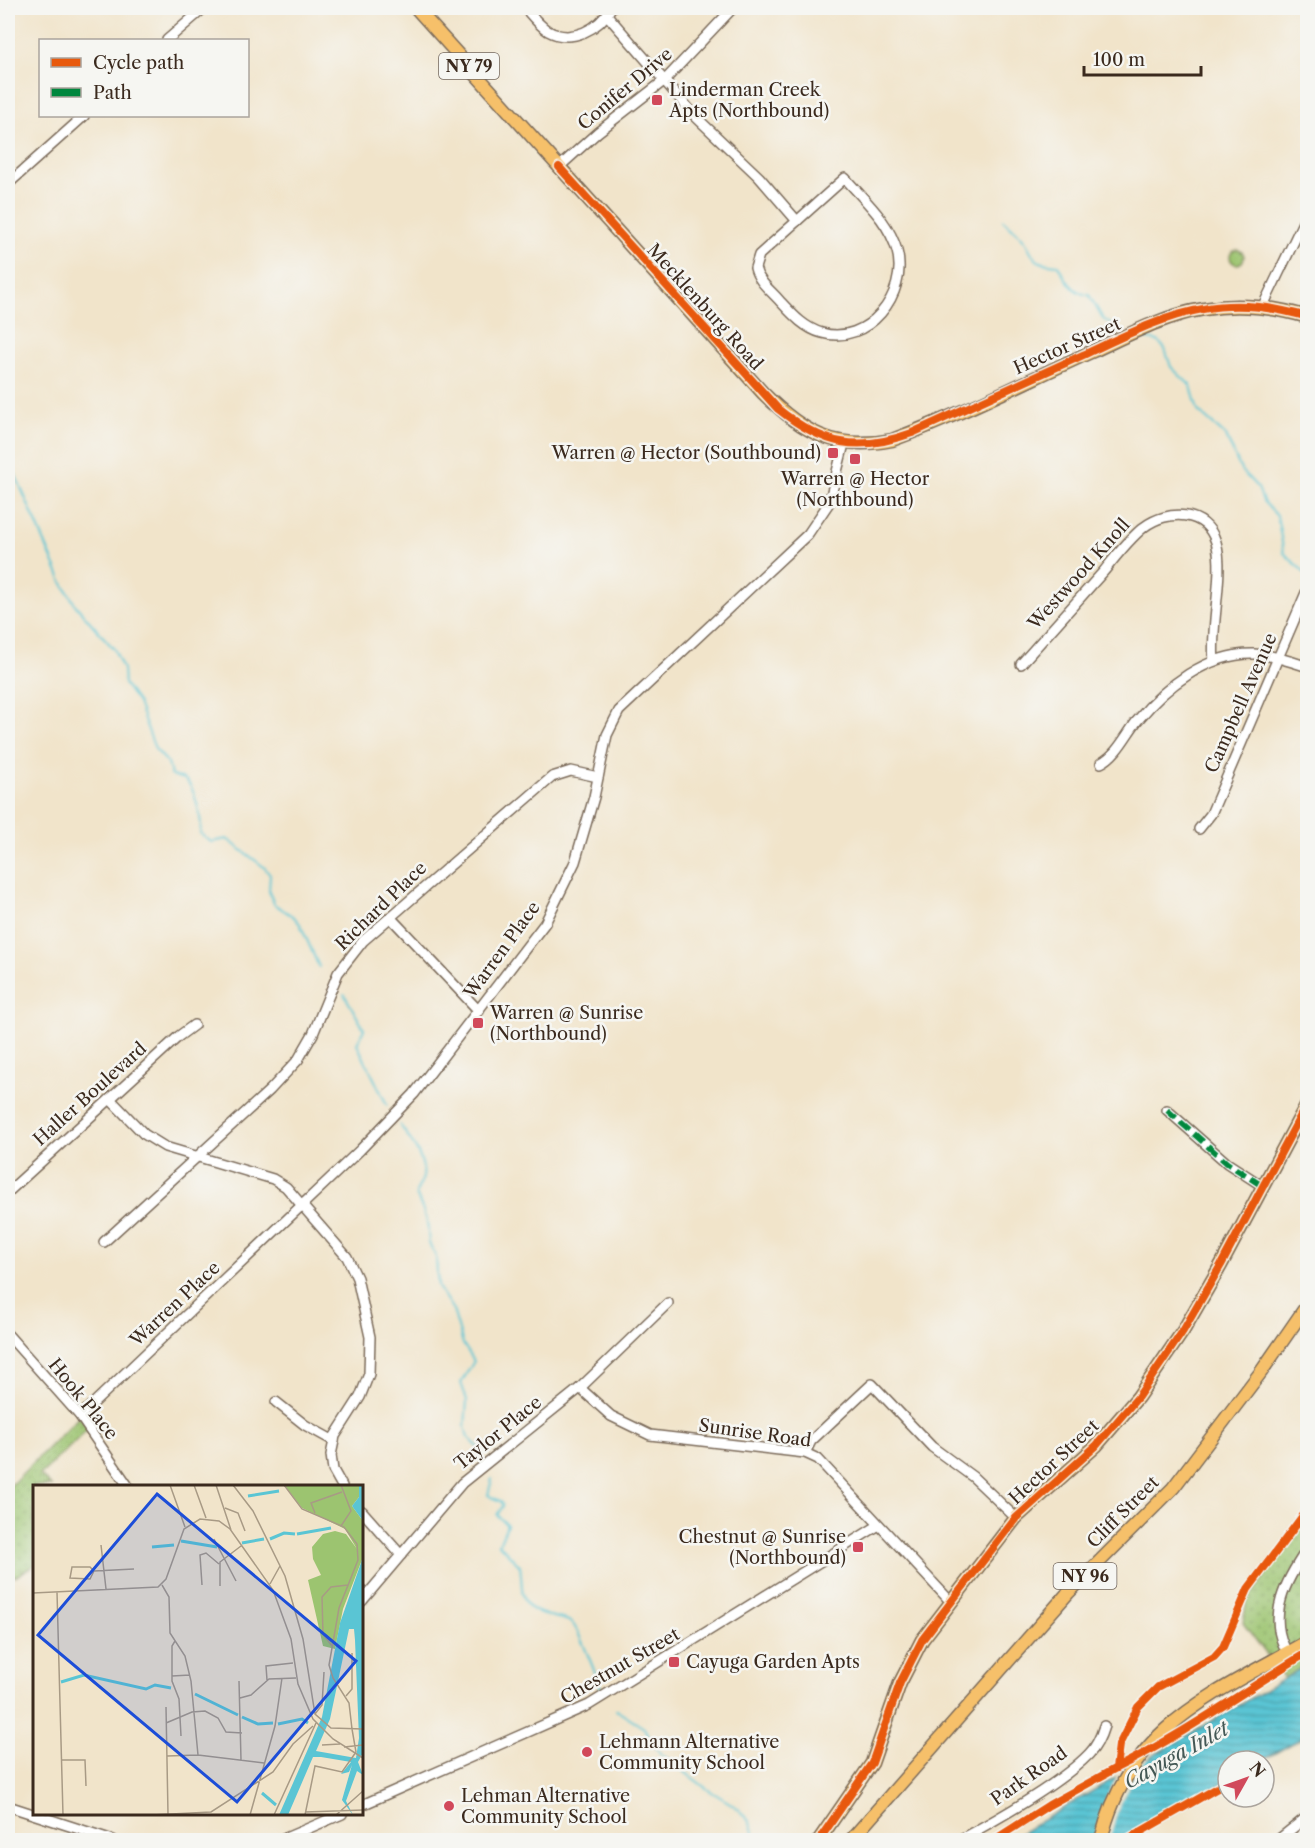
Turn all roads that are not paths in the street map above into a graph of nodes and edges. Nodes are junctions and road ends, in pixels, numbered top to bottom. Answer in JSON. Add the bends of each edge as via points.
{"nodes":[{"id":1,"x":204,"y":8,"type":"edge"},
{"id":2,"x":416,"y":8,"type":"edge"},
{"id":3,"x":525,"y":8,"type":"edge"},
{"id":4,"x":734,"y":8,"type":"edge"},
{"id":5,"x":609,"y":11,"type":"edge"},
{"id":6,"x":168,"y":39,"type":"edge"},
{"id":7,"x":665,"y":80,"type":"junction"},
{"id":8,"x":83,"y":117,"type":"edge"},
{"id":9,"x":560,"y":167,"type":"junction"},
{"id":10,"x":8,"y":184,"type":"edge"},
{"id":11,"x":1308,"y":212,"type":"edge"},
{"id":12,"x":797,"y":221,"type":"junction"},
{"id":13,"x":1262,"y":308,"type":"junction"},
{"id":14,"x":1308,"y":317,"type":"edge"},
{"id":15,"x":844,"y":444,"type":"junction"},
{"id":16,"x":1308,"y":588,"type":"edge"},
{"id":17,"x":1279,"y":658,"type":"junction"},
{"id":18,"x":1215,"y":661,"type":"junction"},
{"id":19,"x":1021,"y":664,"type":"dead end"},
{"id":20,"x":1308,"y":667,"type":"edge"},
{"id":21,"x":1101,"y":763,"type":"dead end"},
{"id":22,"x":598,"y":777,"type":"junction"},
{"id":23,"x":1199,"y":829,"type":"dead end"},
{"id":24,"x":390,"y":917,"type":"junction"},
{"id":25,"x":479,"y":1011,"type":"junction"},
{"id":26,"x":194,"y":1025,"type":"dead end"},
{"id":27,"x":110,"y":1099,"type":"junction"},
{"id":28,"x":1308,"y":1102,"type":"edge"},
{"id":29,"x":1167,"y":1110,"type":"dead end"},
{"id":30,"x":196,"y":1157,"type":"junction"},
{"id":31,"x":1264,"y":1186,"type":"junction"},
{"id":32,"x":8,"y":1192,"type":"edge"},
{"id":33,"x":304,"y":1205,"type":"junction"},
{"id":34,"x":104,"y":1242,"type":"dead end"},
{"id":35,"x":668,"y":1303,"type":"dead end"},
{"id":36,"x":1308,"y":1304,"type":"edge"},
{"id":37,"x":8,"y":1335,"type":"edge"},
{"id":38,"x":580,"y":1388,"type":"junction"},
{"id":39,"x":276,"y":1402,"type":"dead end"},
{"id":40,"x":80,"y":1416,"type":"junction"},
{"id":41,"x":334,"y":1441,"type":"junction"},
{"id":42,"x":805,"y":1453,"type":"junction"},
{"id":43,"x":127,"y":1485,"type":"edge"},
{"id":44,"x":342,"y":1485,"type":"edge"},
{"id":45,"x":363,"y":1511,"type":"edge"},
{"id":46,"x":1016,"y":1518,"type":"junction"},
{"id":47,"x":879,"y":1525,"type":"junction"},
{"id":48,"x":1308,"y":1548,"type":"edge"},
{"id":49,"x":401,"y":1555,"type":"junction"},
{"id":50,"x":363,"y":1600,"type":"edge"},
{"id":51,"x":951,"y":1602,"type":"junction"},
{"id":52,"x":1308,"y":1641,"type":"edge"},
{"id":53,"x":1287,"y":1652,"type":"junction"},
{"id":54,"x":1104,"y":1726,"type":"dead end"},
{"id":55,"x":363,"y":1805,"type":"edge"},
{"id":56,"x":8,"y":1806,"type":"edge"},
{"id":57,"x":33,"y":1814,"type":"edge"},
{"id":58,"x":36,"y":1815,"type":"edge"},
{"id":59,"x":337,"y":1815,"type":"edge"},
{"id":60,"x":1308,"y":1816,"type":"edge"},
{"id":61,"x":113,"y":1840,"type":"edge"},
{"id":62,"x":281,"y":1840,"type":"edge"},
{"id":63,"x":819,"y":1840,"type":"edge"},
{"id":64,"x":851,"y":1840,"type":"edge"},
{"id":65,"x":959,"y":1840,"type":"edge"},
{"id":66,"x":1101,"y":1840,"type":"edge"},
{"id":67,"x":1278,"y":1840,"type":"edge"}],
"edges":[{"from":1,"to":6,"type":"street"},
{"from":2,"to":9,"type":"main road","name":"Mecklenburg Road","number":"NY 79"},
{"from":3,"to":5,"type":"street","via":[[549,31],[569,36],[587,31]]},
{"from":4,"to":7,"type":"street","name":"Conifer Drive"},
{"from":5,"to":7,"type":"street"},
{"from":7,"to":9,"type":"street","name":"Conifer Drive"},
{"from":7,"to":12,"type":"street"},
{"from":8,"to":10,"type":"street"},
{"from":9,"to":15,"type":"main road","name":"Mecklenburg Road","number":"NY 79","via":[[778,409],[811,432]]},
{"from":11,"to":13,"type":"street"},
{"from":12,"to":12,"type":"street","via":[[759,255],[755,268],[761,281],[797,319],[823,334],[848,334],[872,322],[893,296],[898,276],[898,254],[884,222],[844,177]]},
{"from":13,"to":14,"type":"main road","name":"Hector Street","number":"NY 79"},
{"from":13,"to":15,"type":"main road","name":"Hector Street","number":"NY 79","via":[[1228,306],[1182,314],[912,433],[876,444]]},
{"from":15,"to":22,"type":"street","name":"Warren Place","via":[[836,486],[820,520],[800,543],[623,705],[610,729]]},
{"from":16,"to":17,"type":"street","name":"Campbell Avenue"},
{"from":17,"to":18,"type":"street","via":[[1242,654]]},
{"from":17,"to":20,"type":"street"},
{"from":17,"to":23,"type":"street","name":"Campbell Avenue","via":[[1211,814]]},
{"from":18,"to":19,"type":"street","name":"Westwood Knoll","via":[[1219,562],[1216,543],[1202,522],[1179,514],[1161,518],[1136,534]]},
{"from":18,"to":21,"type":"street","via":[[1162,695]]},
{"from":22,"to":24,"type":"street","name":"Richard Place","via":[[571,771],[552,777]]},
{"from":22,"to":25,"type":"street","name":"Warren Place","via":[[584,835],[560,896],[545,923]]},
{"from":24,"to":25,"type":"street"},
{"from":24,"to":30,"type":"street","name":"Richard Place","via":[[342,966],[298,1060]]},
{"from":25,"to":33,"type":"street","name":"Warren Place","via":[[393,1117]]},
{"from":26,"to":27,"type":"street","name":"Haller Boulevard"},
{"from":27,"to":30,"type":"street","via":[[155,1142]]},
{"from":27,"to":32,"type":"street","name":"Haller Boulevard"},
{"from":28,"to":31,"type":"main road","name":"Hector Street"},
{"from":29,"to":31,"type":"street","via":[[1227,1163]]},
{"from":30,"to":33,"type":"street","via":[[273,1179],[291,1190]]},
{"from":30,"to":34,"type":"street","name":"Richard Place"},
{"from":31,"to":46,"type":"main road","name":"Hector Street","via":[[1183,1331],[1138,1397],[1096,1446]]},
{"from":33,"to":40,"type":"street","name":"Warren Place"},
{"from":33,"to":41,"type":"street","via":[[343,1250],[353,1268],[372,1348],[365,1386]]},
{"from":35,"to":38,"type":"street","name":"Taylor Place"},
{"from":36,"to":64,"type":"main road","name":"Cliff Street","number":"NY 96","via":[[1173,1488],[1068,1593]]},
{"from":37,"to":40,"type":"street","name":"Hook Place"},
{"from":38,"to":42,"type":"street","name":"Sunrise Road","via":[[611,1416],[650,1434]]},
{"from":38,"to":49,"type":"street","name":"Taylor Place","via":[[462,1483]]},
{"from":39,"to":41,"type":"street"},
{"from":40,"to":43,"type":"street","name":"Hook Place"},
{"from":41,"to":44,"type":"street","via":[[332,1464]]},
{"from":42,"to":46,"type":"street","via":[[811,1441],[872,1384],[932,1447],[973,1477]]},
{"from":42,"to":47,"type":"street","name":"Sunrise Road","via":[[818,1459]]},
{"from":45,"to":49,"type":"street"},
{"from":46,"to":51,"type":"main road","name":"Hector Street"},
{"from":47,"to":51,"type":"street","name":"Sunrise Road"},
{"from":47,"to":55,"type":"street","name":"Chestnut Street","via":[[589,1705]]},
{"from":48,"to":53,"type":"street","via":[[1279,1604],[1278,1631]]},
{"from":49,"to":50,"type":"street","name":"Taylor Place"},
{"from":51,"to":63,"type":"main road","name":"Hector Street","via":[[907,1665],[872,1763]]},
{"from":52,"to":53,"type":"main road"},
{"from":53,"to":66,"type":"main road","via":[[1184,1713],[1152,1742],[1118,1790]]},
{"from":54,"to":65,"type":"street","name":"Park Road","via":[[1089,1754],[1006,1813]]},
{"from":56,"to":57,"type":"street"},
{"from":58,"to":61,"type":"street"},
{"from":59,"to":62,"type":"street"},
{"from":60,"to":67,"type":"street"}]}
